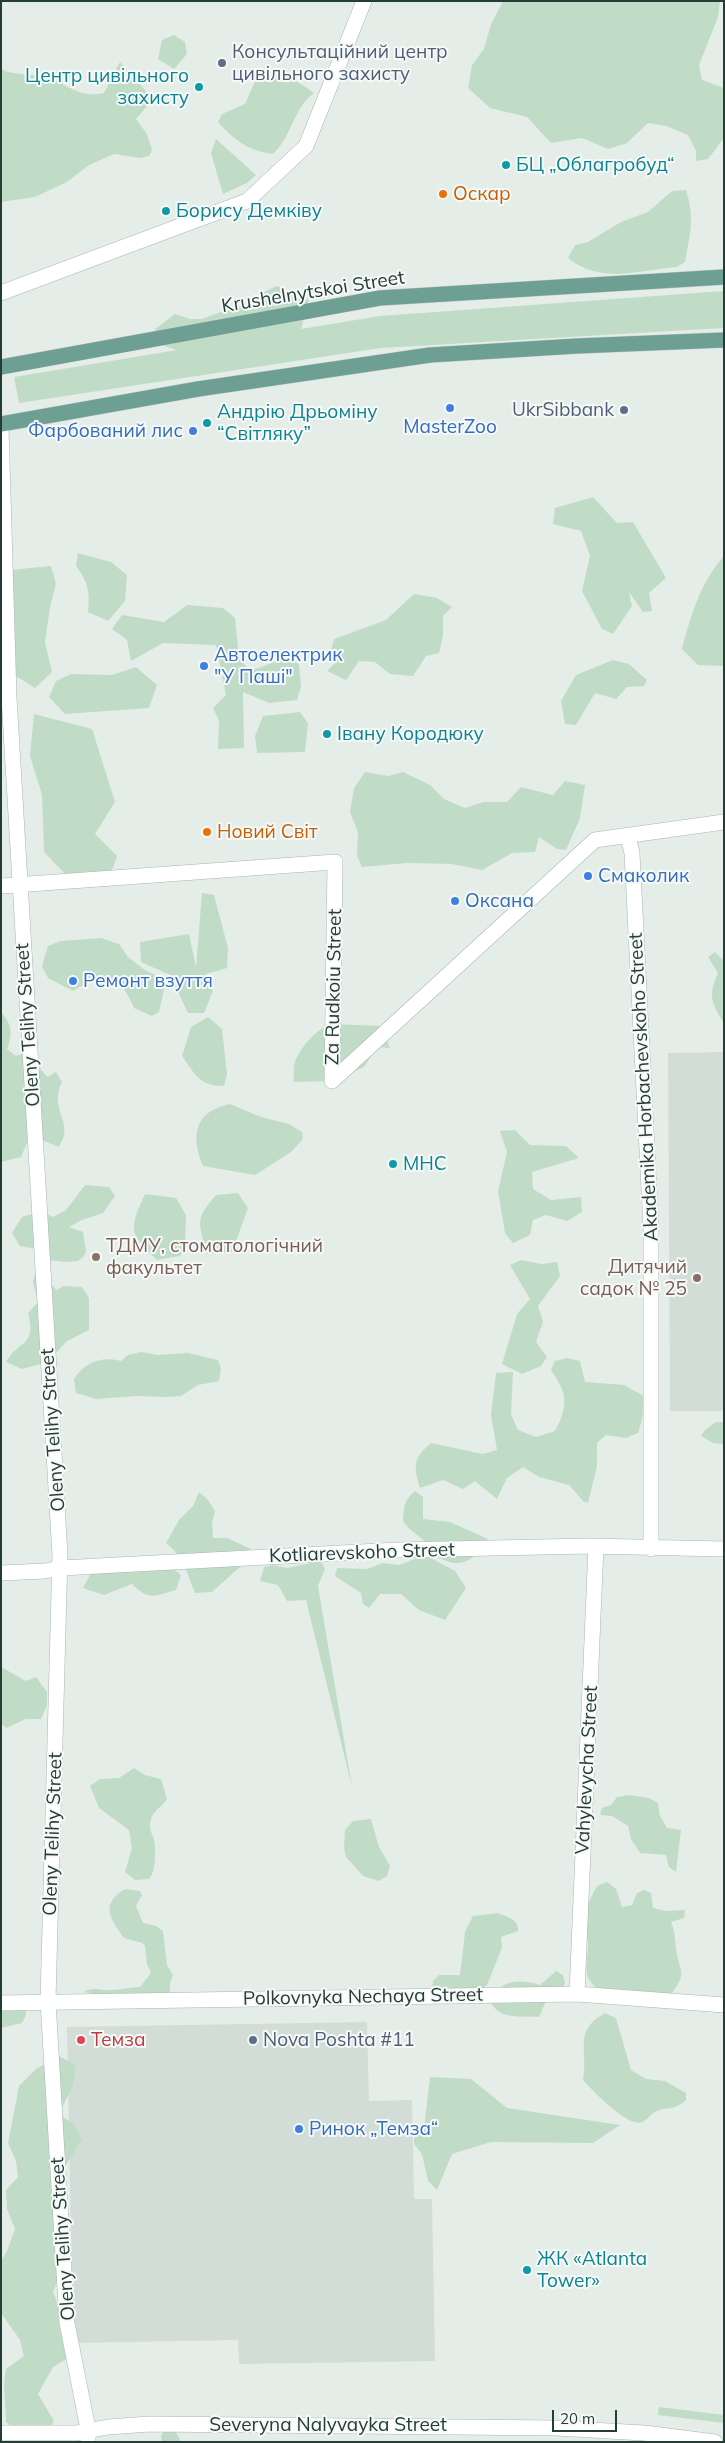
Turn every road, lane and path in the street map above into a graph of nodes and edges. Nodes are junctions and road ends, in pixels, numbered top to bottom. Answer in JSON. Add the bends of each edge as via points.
{"nodes":[{"id":1,"x":364,"y":1,"type":"edge"},
{"id":2,"x":724,"y":277,"type":"edge"},
{"id":3,"x":1,"y":293,"type":"edge"},
{"id":4,"x":724,"y":340,"type":"edge"},
{"id":5,"x":1,"y":367,"type":"edge"},
{"id":6,"x":1,"y":424,"type":"edge"},
{"id":7,"x":1,"y":428,"type":"edge"},
{"id":8,"x":724,"y":822,"type":"edge"},
{"id":9,"x":628,"y":837,"type":"junction"},
{"id":10,"x":1,"y":886,"type":"edge"},
{"id":11,"x":19,"y":886,"type":"junction"},
{"id":12,"x":596,"y":1546,"type":"junction"},
{"id":13,"x":651,"y":1549,"type":"junction"},
{"id":14,"x":724,"y":1549,"type":"edge"},
{"id":15,"x":60,"y":1568,"type":"junction"},
{"id":16,"x":1,"y":1573,"type":"edge"},
{"id":17,"x":577,"y":1994,"type":"junction"},
{"id":18,"x":48,"y":2001,"type":"junction"},
{"id":19,"x":1,"y":2003,"type":"edge"},
{"id":20,"x":724,"y":2005,"type":"edge"},
{"id":21,"x":1,"y":2433,"type":"edge"},
{"id":22,"x":88,"y":2436,"type":"edge"},
{"id":23,"x":715,"y":2442,"type":"edge"}],
"edges":[{"from":1,"to":3,"type":"street","via":[[306,146],[247,201]]},
{"from":2,"to":5,"type":"main road","name":"Krushelnytskoi Street","via":[[380,298]]},
{"from":4,"to":6,"type":"main road","via":[[430,355],[198,389]]},
{"from":7,"to":11,"type":"street","name":"Oleny Telihy Street","via":[[9,697]]},
{"from":8,"to":9,"type":"street","name":"Za Rudkoiu Street"},
{"from":9,"to":11,"type":"street","name":"Za Rudkoiu Street","via":[[595,840],[332,1081],[336,862]]},
{"from":9,"to":13,"type":"street","name":"Akademika Horbachevskoho Street","via":[[632,852],[651,1228]]},
{"from":10,"to":11,"type":"street","name":"Za Rudkoiu Street"},
{"from":11,"to":15,"type":"street","name":"Oleny Telihy Street"},
{"from":12,"to":13,"type":"street","name":"Kotliarevskoho Street"},
{"from":12,"to":15,"type":"street","name":"Kotliarevskoho Street","via":[[388,1550]]},
{"from":12,"to":17,"type":"street","name":"Vahylevycha Street"},
{"from":13,"to":14,"type":"street","name":"Kotliarevskoho Street"},
{"from":15,"to":16,"type":"street","name":"Kotliarevskoho Street"},
{"from":15,"to":18,"type":"street","name":"Oleny Telihy Street"},
{"from":17,"to":18,"type":"street","name":"Polkovnyka Nechaya Street"},
{"from":17,"to":20,"type":"street","name":"Polkovnyka Nechaya Street"},
{"from":18,"to":19,"type":"street","name":"Polkovnyka Nechaya Street"},
{"from":18,"to":22,"type":"street","name":"Oleny Telihy Street","via":[[67,2323]]},
{"from":21,"to":22,"type":"street","name":"Severyna Nalyvayka Street","via":[[76,2433]]},
{"from":22,"to":23,"type":"street","name":"Severyna Nalyvayka Street","via":[[150,2424],[456,2426],[644,2433]]}]}
